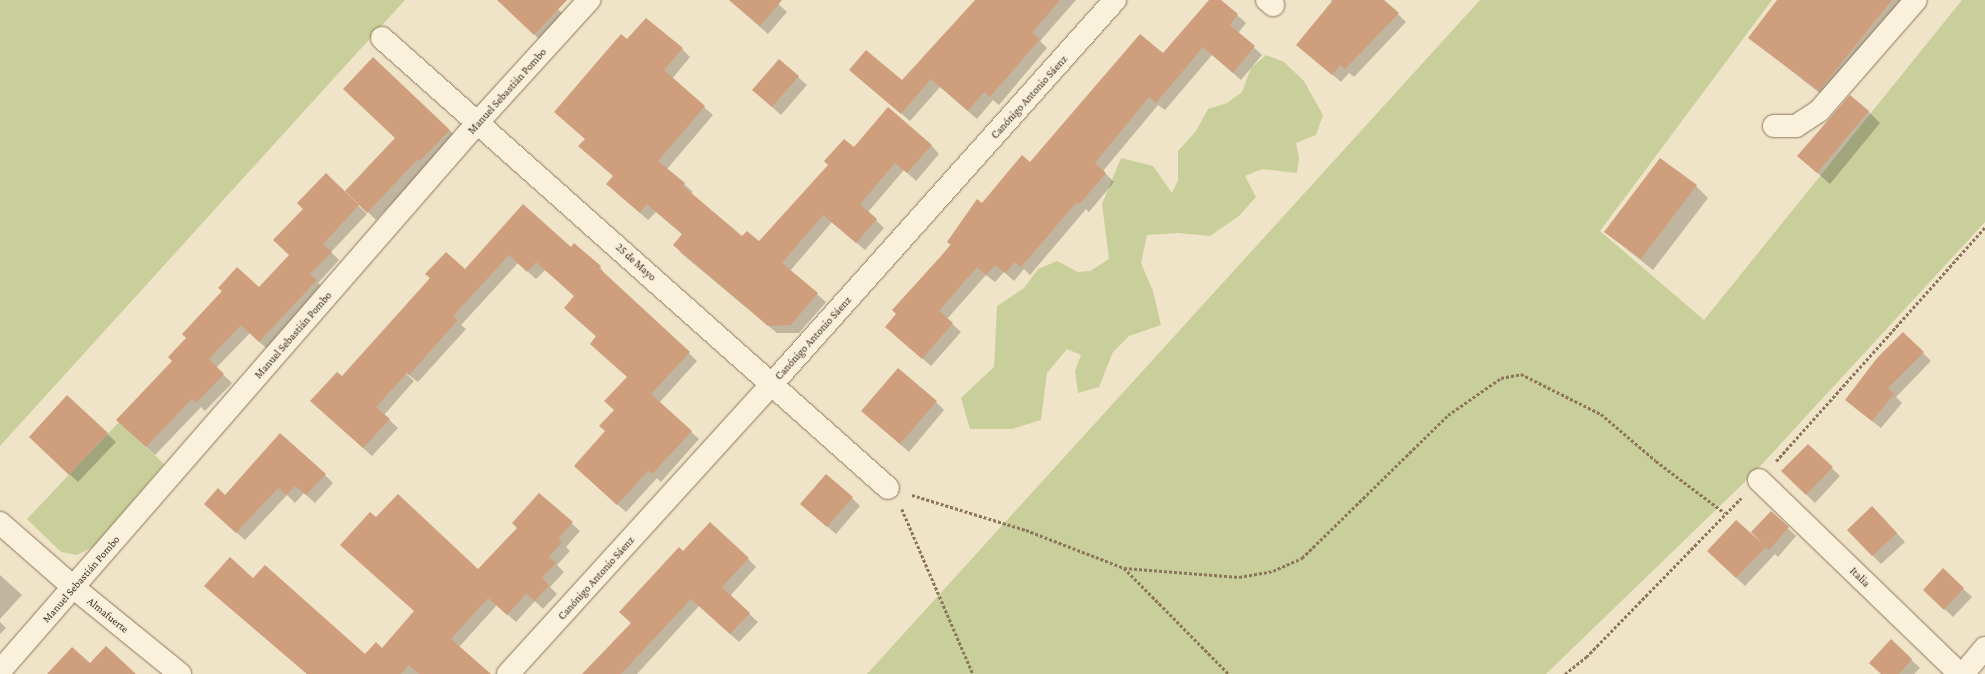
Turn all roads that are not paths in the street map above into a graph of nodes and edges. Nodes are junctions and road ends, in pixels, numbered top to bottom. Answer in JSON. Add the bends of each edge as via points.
{"nodes":[{"id":1,"x":589,"y":0,"type":"edge"},
{"id":2,"x":1115,"y":0,"type":"edge"},
{"id":3,"x":1916,"y":0,"type":"edge"},
{"id":4,"x":382,"y":38,"type":"dead end"},
{"id":5,"x":479,"y":121,"type":"junction"},
{"id":6,"x":1774,"y":126,"type":"dead end"},
{"id":7,"x":772,"y":384,"type":"junction"},
{"id":8,"x":1759,"y":480,"type":"road end"},
{"id":9,"x":888,"y":488,"type":"road end"},
{"id":10,"x":0,"y":523,"type":"edge"},
{"id":11,"x":73,"y":588,"type":"junction"},
{"id":12,"x":1985,"y":648,"type":"edge"},
{"id":13,"x":0,"y":671,"type":"edge"},
{"id":14,"x":180,"y":674,"type":"edge"},
{"id":15,"x":508,"y":674,"type":"edge"},
{"id":16,"x":1962,"y":674,"type":"edge"}],
"edges":[{"from":1,"to":5,"type":"street","name":"Manuel Sebastián Pombo"},
{"from":2,"to":7,"type":"street","name":"Canónigo Antonio Sáenz"},
{"from":3,"to":6,"type":"street","via":[[1819,111],[1796,126]]},
{"from":4,"to":5,"type":"street","name":"25 de Mayo"},
{"from":5,"to":7,"type":"street","name":"25 de Mayo"},
{"from":5,"to":11,"type":"street","name":"Manuel Sebastián Pombo"},
{"from":7,"to":9,"type":"street","name":"25 de Mayo"},
{"from":7,"to":15,"type":"street","name":"Canónigo Antonio Sáenz"},
{"from":8,"to":16,"type":"street","name":"Italia"},
{"from":10,"to":11,"type":"street","name":"Almafuerte"},
{"from":11,"to":13,"type":"street","name":"Manuel Sebastián Pombo"},
{"from":11,"to":14,"type":"street","name":"Almafuerte"},
{"from":12,"to":16,"type":"street"}]}
